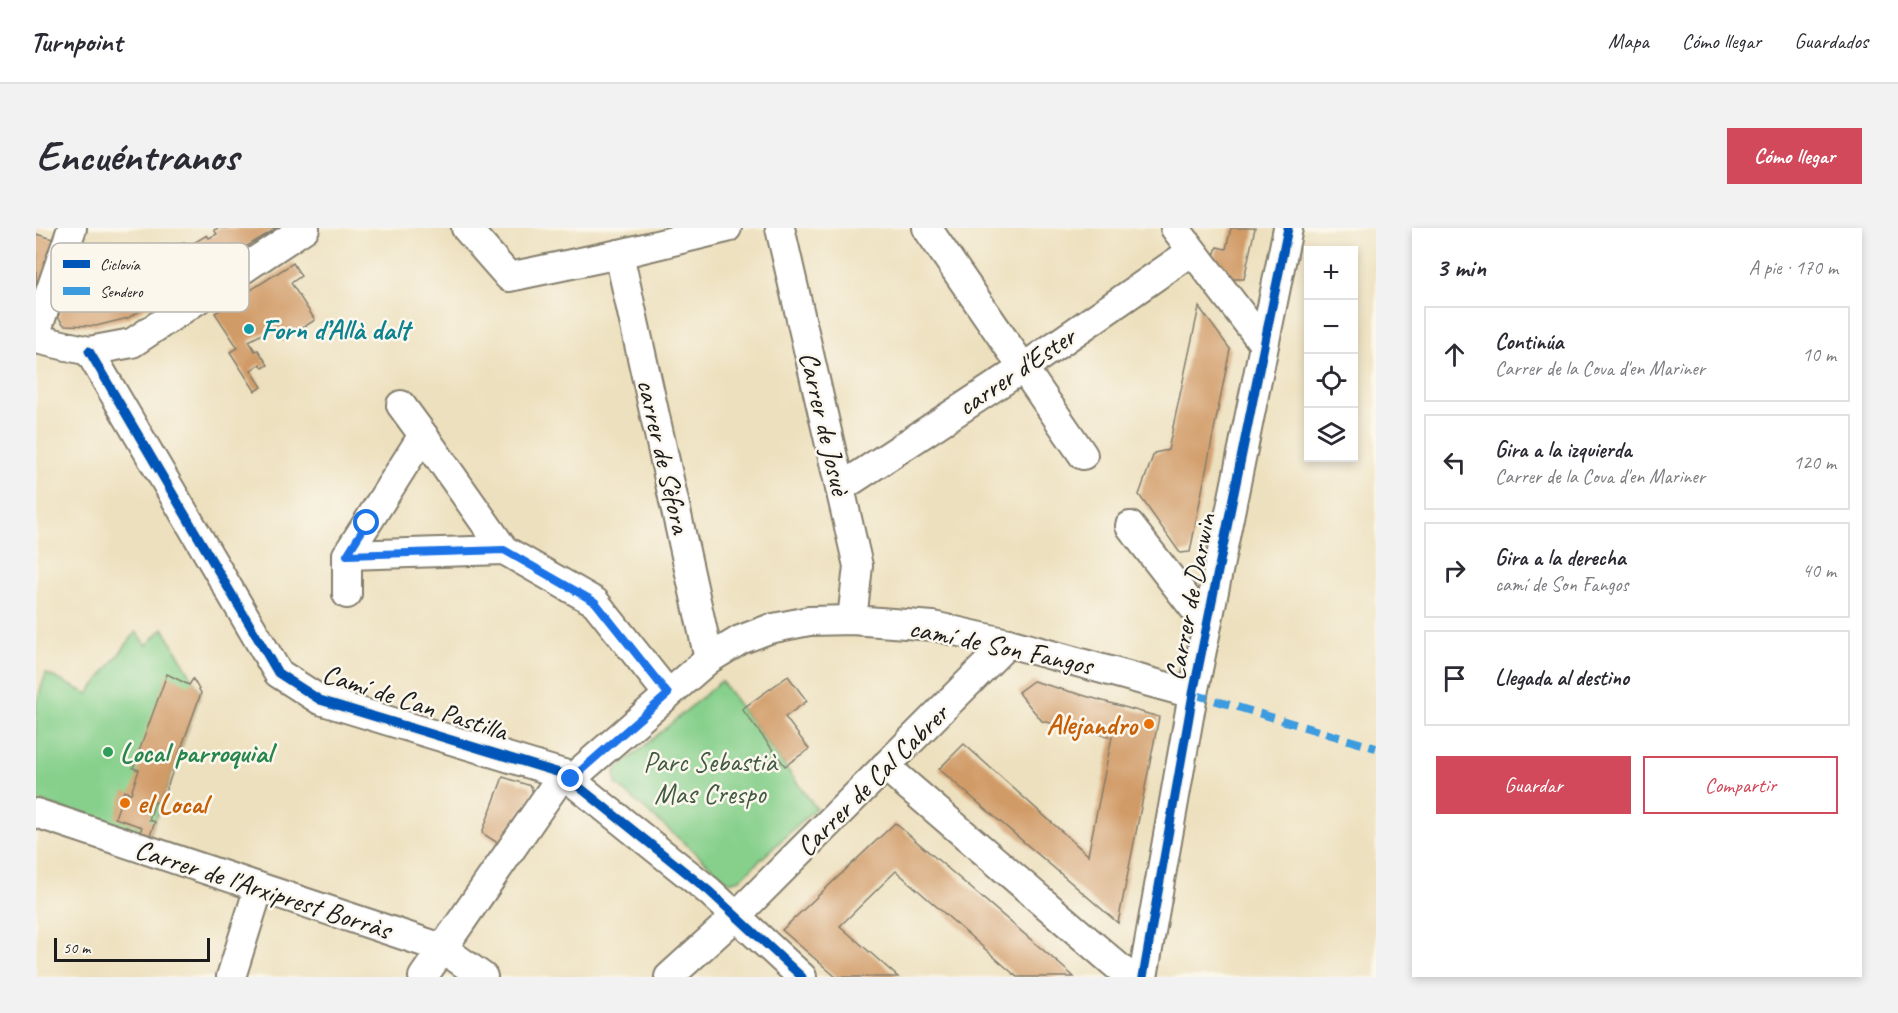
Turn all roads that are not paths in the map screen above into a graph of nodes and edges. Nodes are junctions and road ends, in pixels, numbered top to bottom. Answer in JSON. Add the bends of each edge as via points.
{"nodes":[{"id":1,"x":72,"y":228,"type":"edge"},
{"id":2,"x":305,"y":228,"type":"edge"},
{"id":3,"x":466,"y":228,"type":"edge"},
{"id":4,"x":727,"y":228,"type":"edge"},
{"id":5,"x":780,"y":228,"type":"edge"},
{"id":6,"x":927,"y":228,"type":"edge"},
{"id":7,"x":1174,"y":228,"type":"edge"},
{"id":8,"x":1288,"y":228,"type":"edge"},
{"id":9,"x":67,"y":243,"type":"edge"},
{"id":10,"x":1191,"y":252,"type":"junction"},
{"id":11,"x":619,"y":254,"type":"junction"},
{"id":12,"x":249,"y":266,"type":"edge"},
{"id":13,"x":51,"y":289,"type":"edge"},
{"id":14,"x":180,"y":312,"type":"edge"},
{"id":15,"x":36,"y":333,"type":"edge"},
{"id":16,"x":36,"y":339,"type":"edge"},
{"id":17,"x":1263,"y":344,"type":"junction"},
{"id":18,"x":89,"y":351,"type":"junction"},
{"id":19,"x":1023,"y":368,"type":"junction"},
{"id":20,"x":401,"y":405,"type":"dead end"},
{"id":21,"x":423,"y":435,"type":"junction"},
{"id":22,"x":1083,"y":455,"type":"dead end"},
{"id":23,"x":840,"y":488,"type":"junction"},
{"id":24,"x":1130,"y":526,"type":"dead end"},
{"id":25,"x":504,"y":550,"type":"junction"},
{"id":26,"x":347,"y":555,"type":"junction"},
{"id":27,"x":347,"y":594,"type":"dead end"},
{"id":28,"x":852,"y":620,"type":"junction"},
{"id":29,"x":1207,"y":624,"type":"junction"},
{"id":30,"x":1008,"y":643,"type":"junction"},
{"id":31,"x":709,"y":659,"type":"junction"},
{"id":32,"x":668,"y":694,"type":"junction"},
{"id":33,"x":1193,"y":694,"type":"junction"},
{"id":34,"x":885,"y":766,"type":"junction"},
{"id":35,"x":567,"y":776,"type":"junction"},
{"id":36,"x":36,"y":813,"type":"edge"},
{"id":37,"x":259,"y":887,"type":"junction"},
{"id":38,"x":735,"y":917,"type":"junction"},
{"id":39,"x":442,"y":948,"type":"junction"},
{"id":40,"x":231,"y":977,"type":"edge"},
{"id":41,"x":423,"y":977,"type":"edge"},
{"id":42,"x":483,"y":977,"type":"edge"},
{"id":43,"x":669,"y":977,"type":"edge"},
{"id":44,"x":802,"y":977,"type":"edge"},
{"id":45,"x":1130,"y":977,"type":"edge"},
{"id":46,"x":1143,"y":977,"type":"edge"}],
"edges":[{"from":1,"to":9,"type":"street"},
{"from":2,"to":12,"type":"street"},
{"from":3,"to":11,"type":"street","via":[[509,277]]},
{"from":4,"to":11,"type":"street"},
{"from":5,"to":23,"type":"street","name":"Carrer de Josuè"},
{"from":6,"to":19,"type":"street"},
{"from":7,"to":10,"type":"street"},
{"from":8,"to":17,"type":"street","name":"Carrer de Darwin"},
{"from":10,"to":17,"type":"street"},
{"from":10,"to":19,"type":"street","name":"carrer d'Ester"},
{"from":11,"to":31,"type":"street","name":"carrer de Sèfora"},
{"from":13,"to":15,"type":"street"},
{"from":14,"to":18,"type":"street","via":[[132,344]]},
{"from":16,"to":18,"type":"street"},
{"from":17,"to":29,"type":"street","name":"Carrer de Darwin"},
{"from":18,"to":35,"type":"street","name":"Camí de Can Pastilla","via":[[278,673],[320,700]]},
{"from":19,"to":22,"type":"street"},
{"from":19,"to":23,"type":"street","name":"carrer d'Ester"},
{"from":20,"to":21,"type":"street"},
{"from":21,"to":25,"type":"street"},
{"from":21,"to":26,"type":"street"},
{"from":23,"to":28,"type":"street","name":"Carrer de Josuè","via":[[858,566]]},
{"from":24,"to":29,"type":"street"},
{"from":25,"to":26,"type":"street"},
{"from":25,"to":32,"type":"street","via":[[595,602]]},
{"from":26,"to":27,"type":"street"},
{"from":28,"to":30,"type":"street","name":"camí de Son Fangos","via":[[933,626]]},
{"from":28,"to":31,"type":"street","name":"camí de Son Fangos","via":[[810,621],[769,629],[740,640]]},
{"from":29,"to":33,"type":"street","name":"Carrer de Darwin"},
{"from":30,"to":33,"type":"street","name":"camí de Son Fangos"},
{"from":30,"to":34,"type":"street","name":"Carrer de Cal Cabrer"},
{"from":31,"to":32,"type":"street","name":"camí de Son Fangos"},
{"from":32,"to":35,"type":"street","name":"camí de Son Fangos"},
{"from":33,"to":46,"type":"street","name":"Carrer de Darwin"},
{"from":34,"to":38,"type":"street","name":"Carrer de Cal Cabrer"},
{"from":34,"to":45,"type":"street"},
{"from":35,"to":38,"type":"street","name":"Camí de Can Pastilla"},
{"from":35,"to":39,"type":"street","name":"camí de Son Fangos"},
{"from":36,"to":37,"type":"street","name":"Carrer de l'Arxiprest Borràs"},
{"from":37,"to":39,"type":"street","name":"Carrer de l'Arxiprest Borràs"},
{"from":37,"to":40,"type":"street"},
{"from":38,"to":43,"type":"street","name":"Carrer de Cal Cabrer"},
{"from":38,"to":44,"type":"street","name":"Camí de Can Pastilla"},
{"from":39,"to":41,"type":"street","name":"camí de Son Fangos"},
{"from":39,"to":42,"type":"street","name":"Carrer de l'Arxiprest Borràs"}]}
